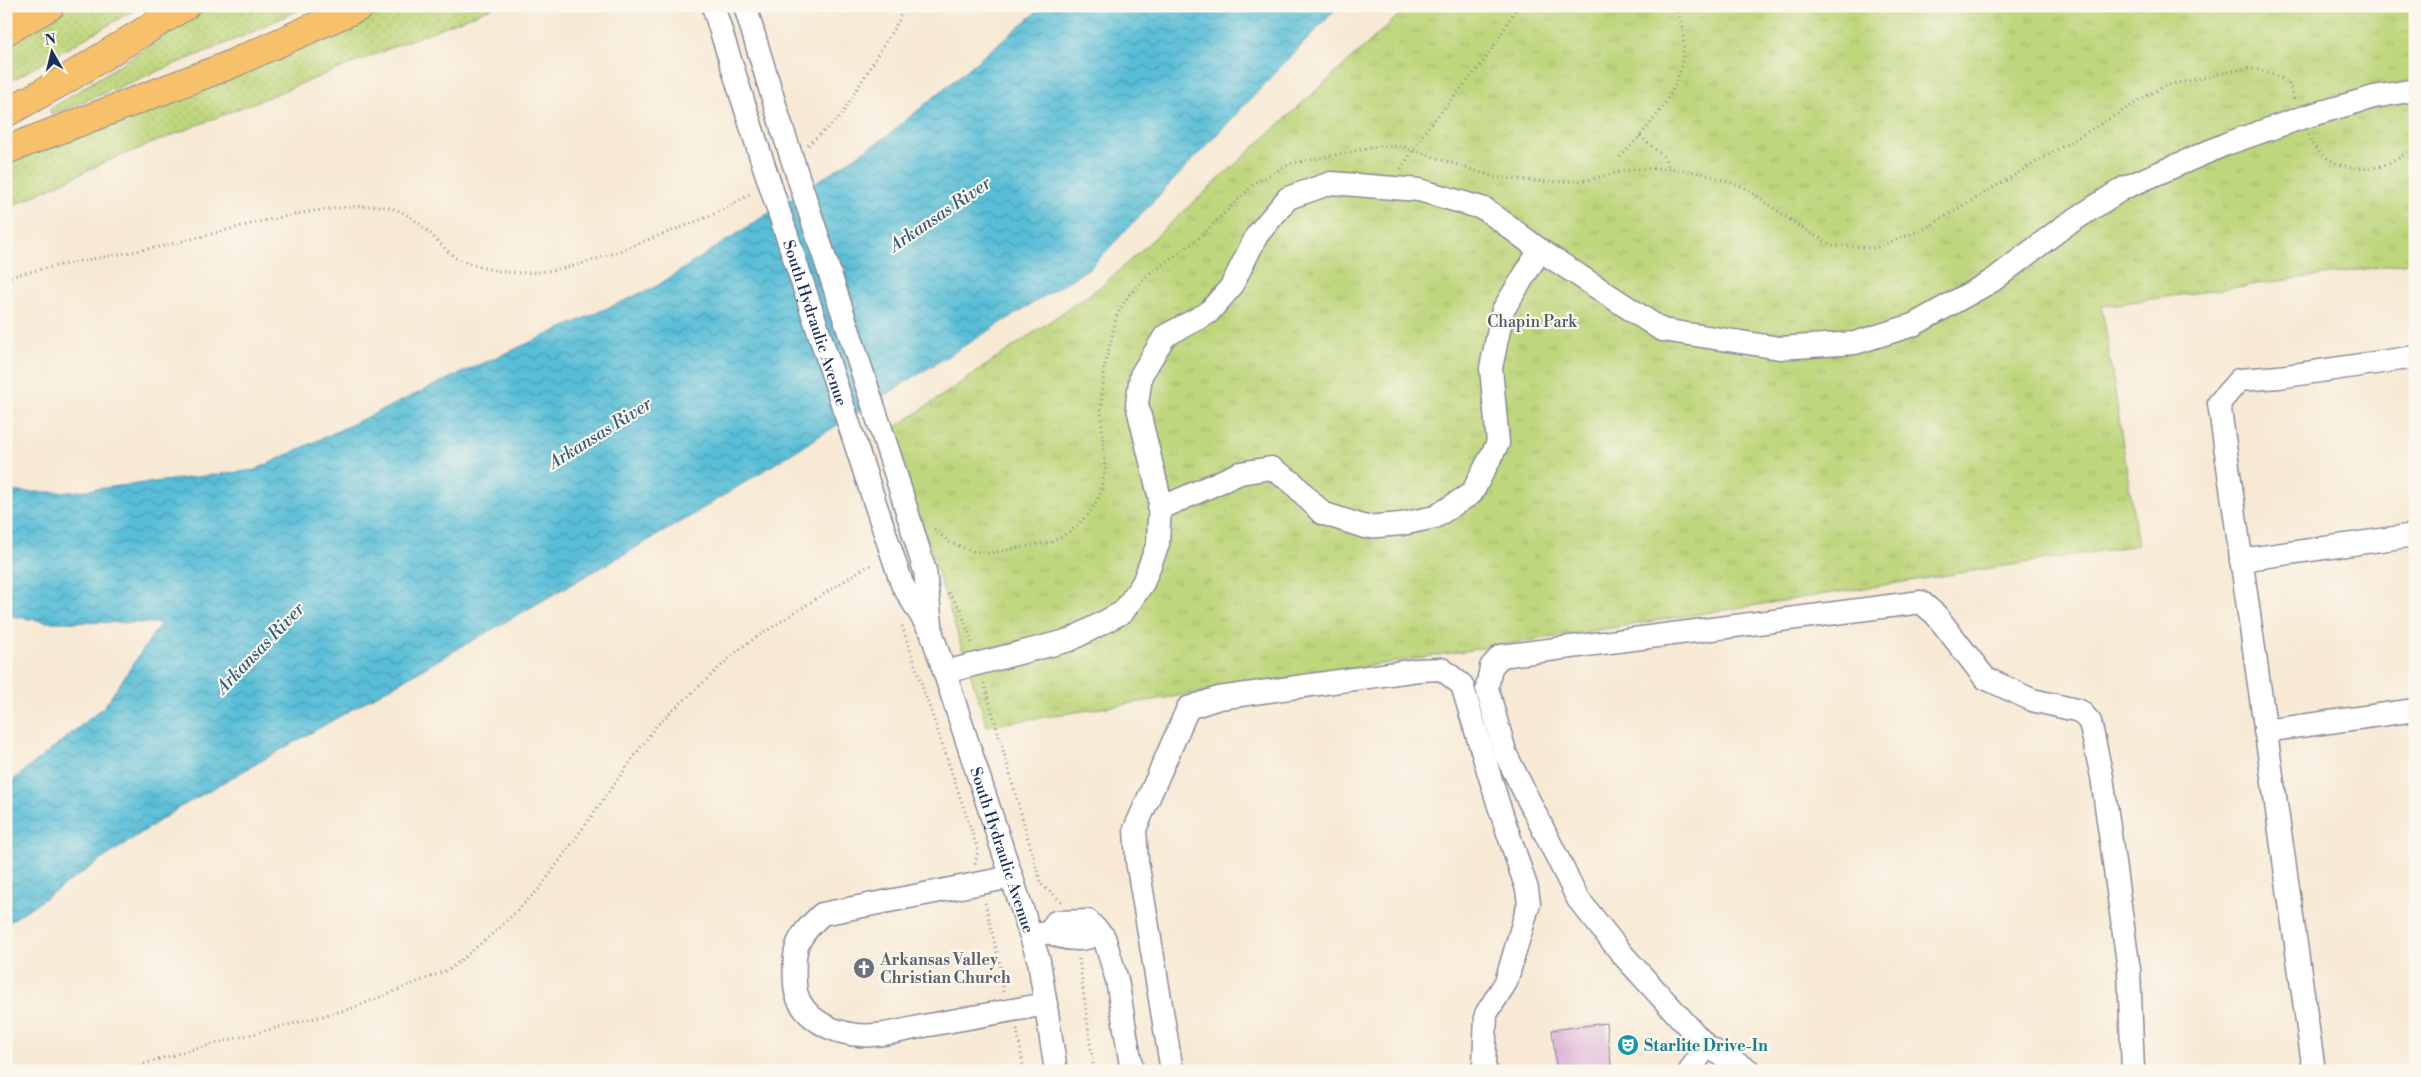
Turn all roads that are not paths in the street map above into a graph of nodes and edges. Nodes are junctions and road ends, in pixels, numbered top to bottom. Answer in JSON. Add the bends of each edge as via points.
{"nodes":[{"id":1,"x":50,"y":6,"type":"edge"},
{"id":2,"x":184,"y":6,"type":"edge"},
{"id":3,"x":361,"y":6,"type":"edge"},
{"id":4,"x":713,"y":6,"type":"edge"},
{"id":5,"x":745,"y":6,"type":"edge"},
{"id":6,"x":6,"y":31,"type":"edge"},
{"id":7,"x":2415,"y":90,"type":"edge"},
{"id":8,"x":6,"y":113,"type":"edge"},
{"id":9,"x":6,"y":150,"type":"edge"},
{"id":10,"x":1540,"y":250,"type":"junction"},
{"id":11,"x":2415,"y":357,"type":"edge"},
{"id":12,"x":1160,"y":509,"type":"junction"},
{"id":13,"x":2415,"y":535,"type":"edge"},
{"id":14,"x":2241,"y":560,"type":"junction"},
{"id":15,"x":932,"y":634,"type":"junction"},
{"id":16,"x":945,"y":672,"type":"junction"},
{"id":17,"x":2415,"y":710,"type":"edge"},
{"id":18,"x":2266,"y":731,"type":"junction"},
{"id":19,"x":1012,"y":878,"type":"junction"},
{"id":20,"x":1040,"y":934,"type":"junction"},
{"id":21,"x":1046,"y":1004,"type":"junction"},
{"id":22,"x":1706,"y":1046,"type":"junction"},
{"id":23,"x":1056,"y":1071,"type":"edge"},
{"id":24,"x":1132,"y":1071,"type":"edge"},
{"id":25,"x":1172,"y":1071,"type":"edge"},
{"id":26,"x":1486,"y":1071,"type":"edge"},
{"id":27,"x":1690,"y":1071,"type":"edge"},
{"id":28,"x":1750,"y":1071,"type":"edge"},
{"id":29,"x":2133,"y":1071,"type":"edge"},
{"id":30,"x":2314,"y":1071,"type":"edge"}],
"edges":[{"from":1,"to":6,"type":"highway"},
{"from":2,"to":8,"type":"highway"},
{"from":3,"to":9,"type":"highway","via":[[227,66]]},
{"from":4,"to":15,"type":"street","name":"South Hydraulic Avenue","bridge":true,"via":[[902,584]]},
{"from":5,"to":15,"type":"street","name":"South Hydraulic Avenue","bridge":true,"via":[[925,571]]},
{"from":7,"to":10,"type":"street","via":[[2374,97],[2301,118],[2226,144],[2124,188],[2063,227],[1992,281],[1913,325],[1855,343],[1780,348],[1662,330]]},
{"from":10,"to":12,"type":"street","via":[[1503,310],[1491,368],[1498,443],[1472,493],[1435,517],[1365,527],[1322,513],[1292,482],[1271,468],[1240,473]]},
{"from":10,"to":12,"type":"street","via":[[1485,209],[1419,190],[1331,183],[1288,198],[1257,235],[1231,287],[1208,313],[1164,336],[1141,375],[1137,404]]},
{"from":11,"to":14,"type":"street","via":[[2239,380],[2219,403]]},
{"from":12,"to":16,"type":"street","via":[[1158,544],[1143,583],[1123,612],[1070,640]]},
{"from":13,"to":14,"type":"street"},
{"from":14,"to":18,"type":"street"},
{"from":15,"to":16,"type":"street","name":"South Hydraulic Avenue"},
{"from":16,"to":19,"type":"street","name":"South Hydraulic Avenue"},
{"from":17,"to":18,"type":"street"},
{"from":18,"to":30,"type":"street"},
{"from":19,"to":20,"type":"street","name":"South Hydraulic Avenue"},
{"from":19,"to":21,"type":"street","via":[[822,914],[803,932],[793,957],[795,989],[805,1011],[824,1026],[848,1034],[882,1034]]},
{"from":20,"to":21,"type":"street","name":"South Hydraulic Avenue","via":[[1039,961]]},
{"from":20,"to":24,"type":"street","via":[[1056,922],[1074,929],[1088,921],[1104,937],[1117,980]]},
{"from":21,"to":23,"type":"street","name":"South Hydraulic Avenue"},
{"from":22,"to":27,"type":"street"},
{"from":22,"to":28,"type":"street"},
{"from":22,"to":29,"type":"street","via":[[1623,955],[1578,899],[1506,755],[1487,688],[1491,667],[1501,656],[1921,602],[1986,678],[2032,700],[2080,711],[2090,722],[2102,778],[2128,970]]},
{"from":25,"to":26,"type":"street","via":[[1137,860],[1135,829],[1188,708],[1219,698],[1418,670],[1442,670],[1462,685],[1529,904],[1506,982],[1486,1014]]}]}
